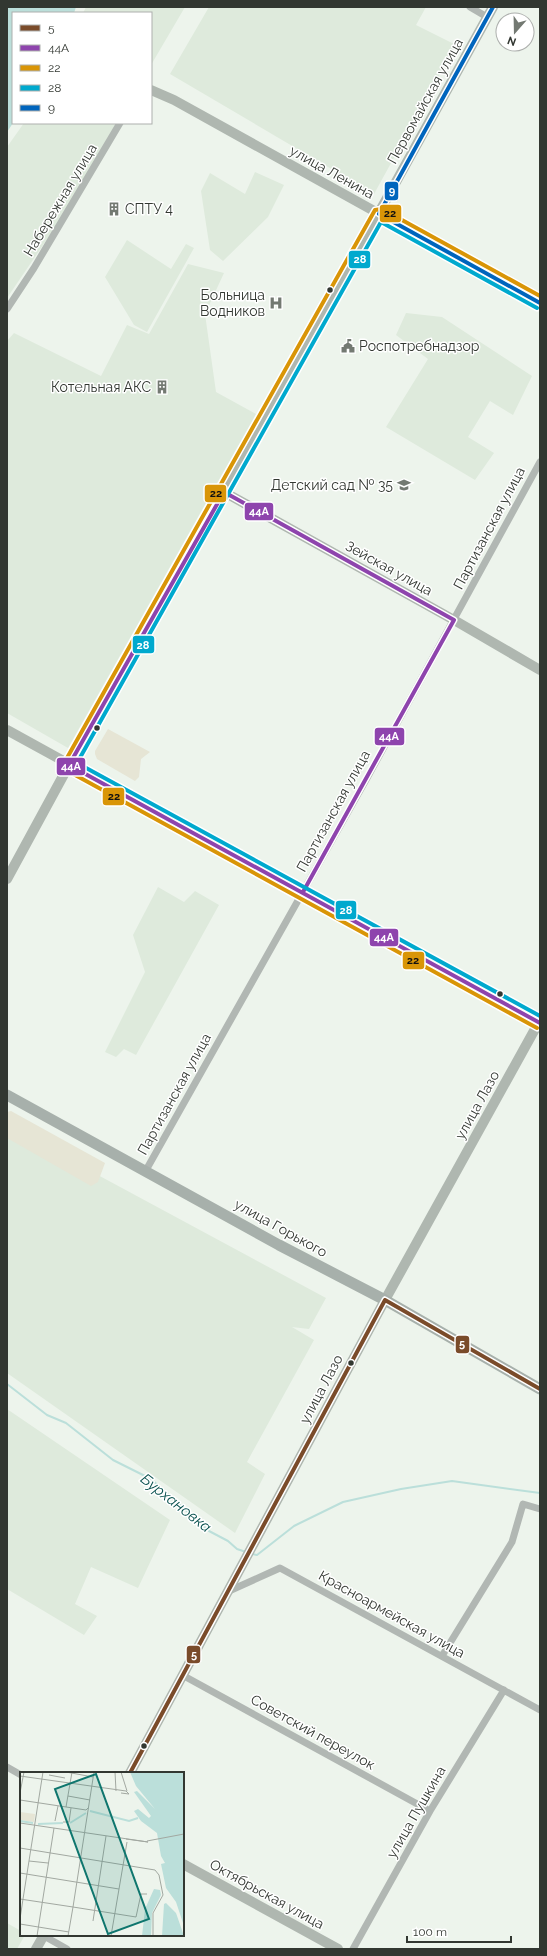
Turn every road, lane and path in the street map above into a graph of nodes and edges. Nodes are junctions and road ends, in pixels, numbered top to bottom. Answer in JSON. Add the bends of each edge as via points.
{"nodes":[{"id":1,"x":470,"y":7,"type":"edge"},
{"id":2,"x":493,"y":7,"type":"edge"},
{"id":3,"x":487,"y":17,"type":"junction"},
{"id":4,"x":152,"y":90,"type":"edge"},
{"id":5,"x":119,"y":124,"type":"edge"},
{"id":6,"x":379,"y":214,"type":"junction"},
{"id":7,"x":540,"y":303,"type":"edge"},
{"id":8,"x":7,"y":309,"type":"edge"},
{"id":9,"x":540,"y":462,"type":"edge"},
{"id":10,"x":224,"y":492,"type":"junction"},
{"id":11,"x":454,"y":620,"type":"junction"},
{"id":12,"x":540,"y":670,"type":"edge"},
{"id":13,"x":7,"y":730,"type":"edge"},
{"id":14,"x":69,"y":765,"type":"junction"},
{"id":15,"x":7,"y":879,"type":"edge"},
{"id":16,"x":303,"y":892,"type":"junction"},
{"id":17,"x":540,"y":1022,"type":"edge"},
{"id":18,"x":7,"y":1094,"type":"edge"},
{"id":19,"x":145,"y":1172,"type":"junction"},
{"id":20,"x":385,"y":1300,"type":"junction"},
{"id":21,"x":540,"y":1389,"type":"edge"},
{"id":22,"x":540,"y":1509,"type":"edge"},
{"id":23,"x":229,"y":1592,"type":"junction"},
{"id":24,"x":442,"y":1656,"type":"junction"},
{"id":25,"x":184,"y":1676,"type":"junction"},
{"id":26,"x":504,"y":1690,"type":"junction"},
{"id":27,"x":540,"y":1710,"type":"edge"},
{"id":28,"x":7,"y":1767,"type":"edge"},
{"id":29,"x":131,"y":1772,"type":"edge"},
{"id":30,"x":20,"y":1774,"type":"edge"},
{"id":31,"x":430,"y":1811,"type":"junction"},
{"id":32,"x":184,"y":1865,"type":"edge"},
{"id":33,"x":43,"y":1936,"type":"edge"},
{"id":34,"x":46,"y":1936,"type":"edge"},
{"id":35,"x":36,"y":1949,"type":"edge"},
{"id":36,"x":67,"y":1949,"type":"edge"},
{"id":37,"x":338,"y":1949,"type":"edge"},
{"id":38,"x":353,"y":1949,"type":"edge"}],
"edges":[{"from":1,"to":3,"type":"street"},
{"from":2,"to":3,"type":"street","name":"Первомайская улица"},
{"from":3,"to":6,"type":"street","name":"Первомайская улица"},
{"from":4,"to":6,"type":"street","name":"улица Ленина","via":[[174,100]]},
{"from":5,"to":8,"type":"street","name":"Набережная улица"},
{"from":6,"to":7,"type":"street","name":"улица Ленина"},
{"from":6,"to":10,"type":"street","name":"Первомайская улица"},
{"from":9,"to":11,"type":"street","name":"Партизанская улица"},
{"from":10,"to":11,"type":"street","name":"Зейская улица"},
{"from":10,"to":14,"type":"street","name":"Первомайская улица"},
{"from":11,"to":12,"type":"street","name":"Зейская улица"},
{"from":11,"to":16,"type":"street","name":"Партизанская улица"},
{"from":13,"to":14,"type":"street"},
{"from":14,"to":15,"type":"street","name":"Первомайская улица"},
{"from":14,"to":16,"type":"street"},
{"from":16,"to":17,"type":"street"},
{"from":16,"to":19,"type":"street","name":"Партизанская улица"},
{"from":17,"to":20,"type":"street","name":"улица Лазо"},
{"from":18,"to":19,"type":"main road","name":"улица Горького"},
{"from":19,"to":20,"type":"main road","name":"улица Горького"},
{"from":20,"to":21,"type":"main road","name":"улица Горького"},
{"from":20,"to":23,"type":"street","name":"улица Лазо"},
{"from":22,"to":24,"type":"street","via":[[523,1504],[512,1542]]},
{"from":23,"to":24,"type":"street","name":"Красноармейская улица","via":[[280,1568]]},
{"from":23,"to":25,"type":"street","name":"улица Лазо"},
{"from":24,"to":26,"type":"street","name":"Красноармейская улица"},
{"from":25,"to":29,"type":"street","name":"улица Лазо"},
{"from":25,"to":31,"type":"street","name":"Советский переулок"},
{"from":26,"to":27,"type":"street","name":"Красноармейская улица"},
{"from":26,"to":31,"type":"street","name":"улица Пушкина"},
{"from":28,"to":30,"type":"street"},
{"from":31,"to":38,"type":"street","name":"улица Пушкина"},
{"from":32,"to":37,"type":"street","name":"Октябрьская улица"},
{"from":33,"to":35,"type":"street"},
{"from":34,"to":36,"type":"street"}]}
